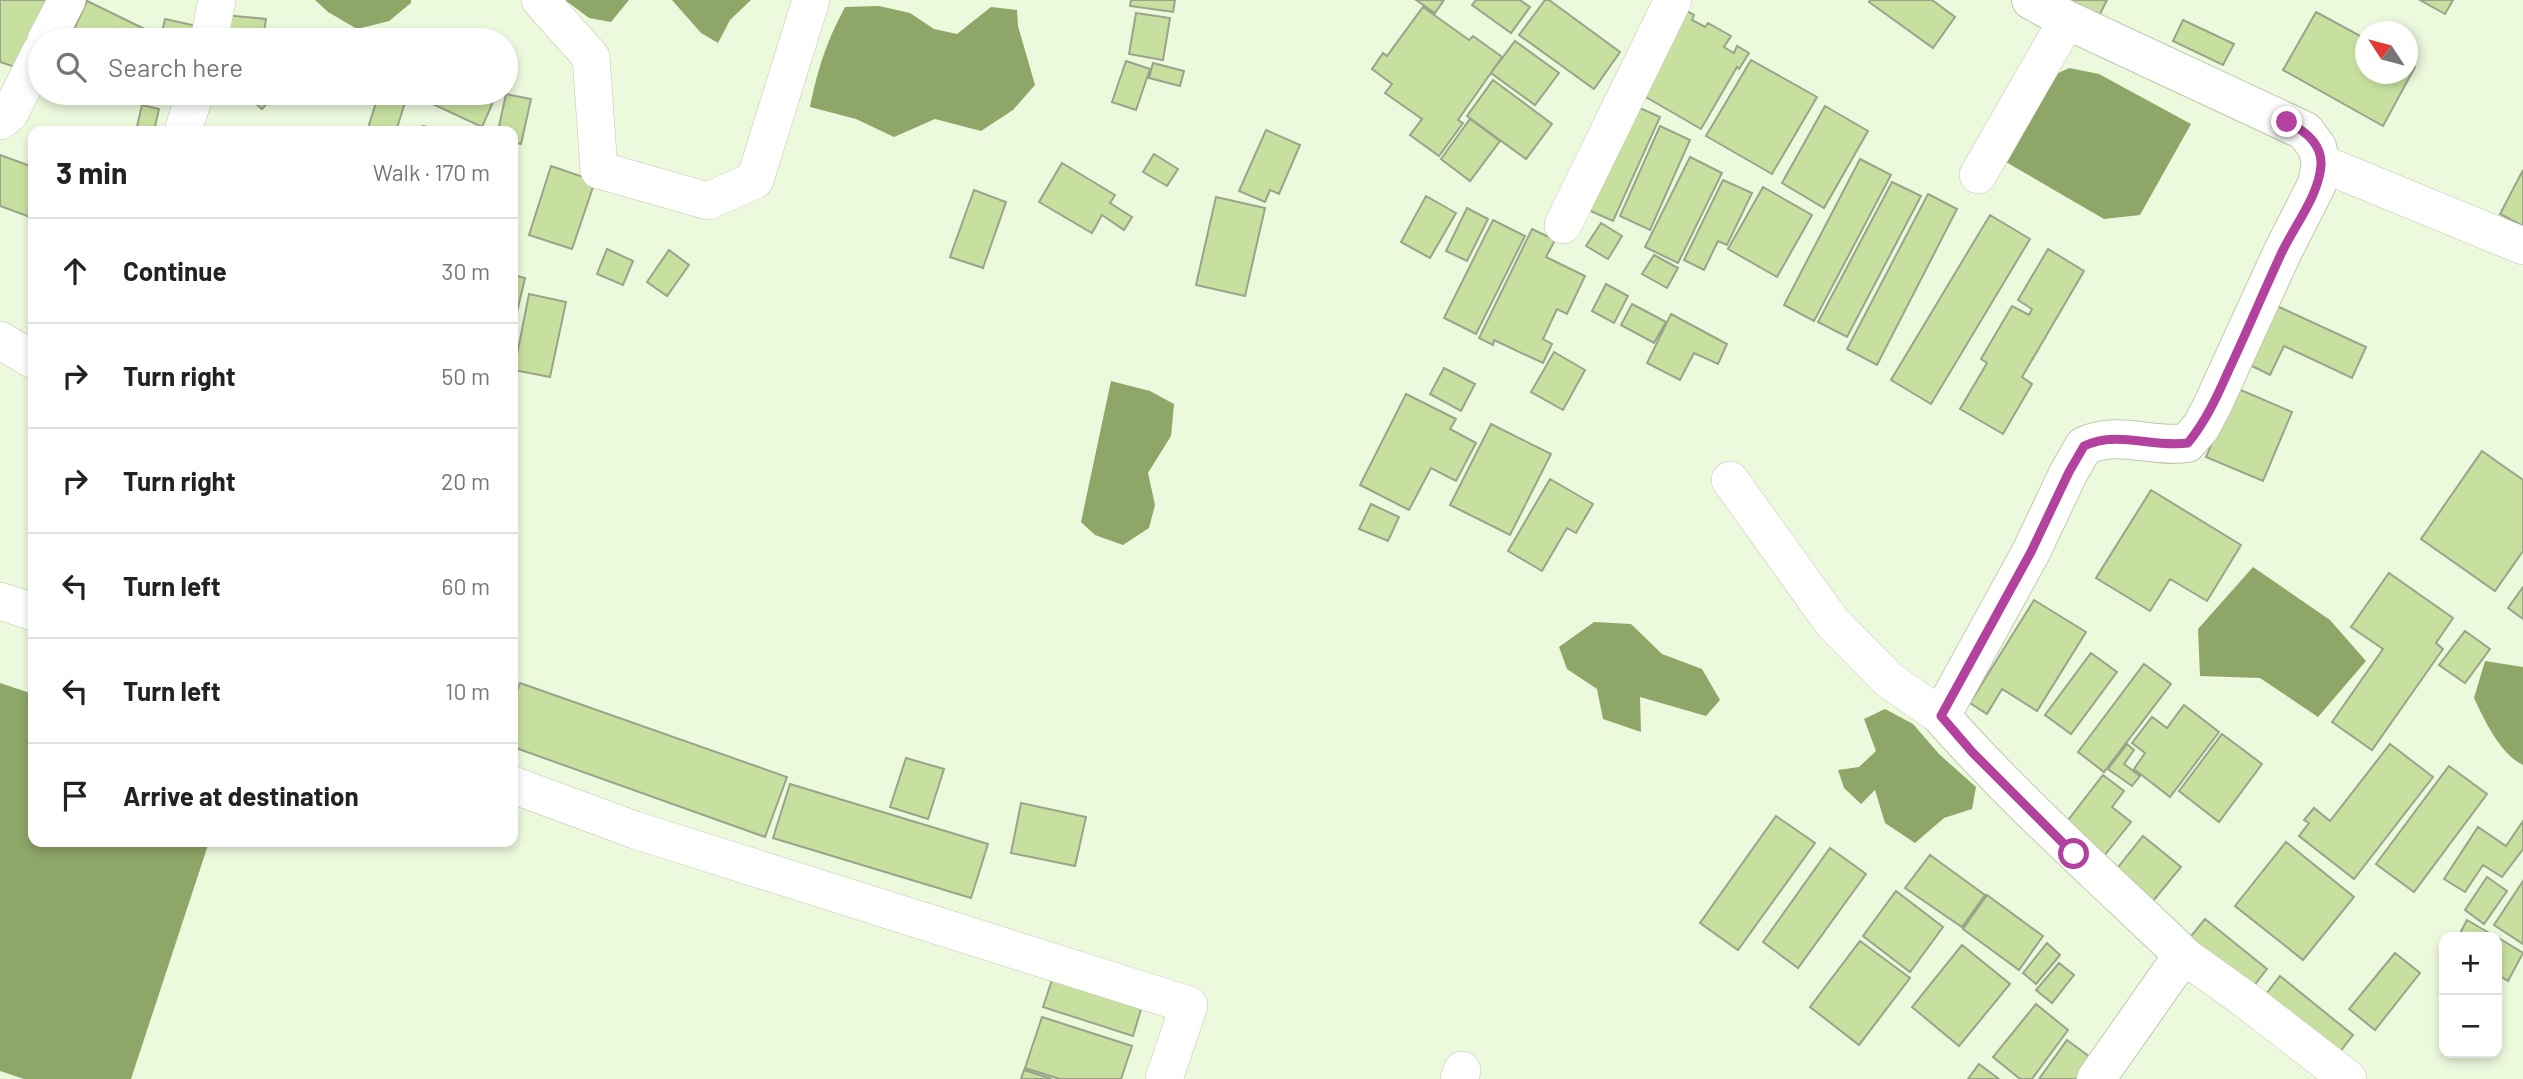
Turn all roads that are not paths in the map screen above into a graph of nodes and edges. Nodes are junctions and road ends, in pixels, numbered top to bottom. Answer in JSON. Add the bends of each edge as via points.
{"nodes":[{"id":1,"x":67,"y":0,"type":"edge"},
{"id":2,"x":217,"y":0,"type":"edge"},
{"id":3,"x":540,"y":0,"type":"edge"},
{"id":4,"x":811,"y":0,"type":"edge"},
{"id":5,"x":1673,"y":0,"type":"edge"},
{"id":6,"x":2031,"y":0,"type":"edge"},
{"id":7,"x":2067,"y":20,"type":"junction"},
{"id":8,"x":53,"y":28,"type":"edge"},
{"id":9,"x":211,"y":28,"type":"edge"},
{"id":10,"x":28,"y":77,"type":"edge"},
{"id":11,"x":191,"y":105,"type":"edge"},
{"id":12,"x":0,"y":121,"type":"edge"},
{"id":13,"x":185,"y":126,"type":"edge"},
{"id":14,"x":2321,"y":163,"type":"junction"},
{"id":15,"x":1978,"y":174,"type":"dead end"},
{"id":16,"x":1563,"y":225,"type":"dead end"},
{"id":17,"x":2523,"y":246,"type":"edge"},
{"id":18,"x":0,"y":340,"type":"edge"},
{"id":19,"x":28,"y":357,"type":"edge"},
{"id":20,"x":1730,"y":480,"type":"dead end"},
{"id":21,"x":0,"y":601,"type":"edge"},
{"id":22,"x":28,"y":610,"type":"edge"},
{"id":23,"x":1941,"y":716,"type":"junction"},
{"id":24,"x":518,"y":787,"type":"edge"},
{"id":25,"x":2183,"y":954,"type":"junction"},
{"id":26,"x":1164,"y":1079,"type":"edge"},
{"id":27,"x":2096,"y":1079,"type":"edge"},
{"id":28,"x":2348,"y":1079,"type":"edge"}],
"edges":[{"from":1,"to":8,"type":"street"},
{"from":2,"to":9,"type":"street"},
{"from":3,"to":4,"type":"street","via":[[591,57],[600,170],[708,201],[755,180]]},
{"from":5,"to":16,"type":"street"},
{"from":6,"to":7,"type":"street"},
{"from":7,"to":14,"type":"street","via":[[2305,131],[2317,147]]},
{"from":7,"to":15,"type":"street"},
{"from":10,"to":12,"type":"street","via":[[10,113]]},
{"from":11,"to":13,"type":"street"},
{"from":14,"to":17,"type":"street"},
{"from":14,"to":23,"type":"street","via":[[2317,184],[2201,427],[2188,443],[2171,446],[2111,438],[2084,446]]},
{"from":18,"to":19,"type":"street"},
{"from":20,"to":23,"type":"street","via":[[1832,622],[1889,680]]},
{"from":21,"to":22,"type":"street"},
{"from":23,"to":25,"type":"street","via":[[2074,854]]},
{"from":24,"to":26,"type":"street","via":[[635,830],[1189,1005]]},
{"from":25,"to":27,"type":"street"},
{"from":25,"to":28,"type":"street"}]}
